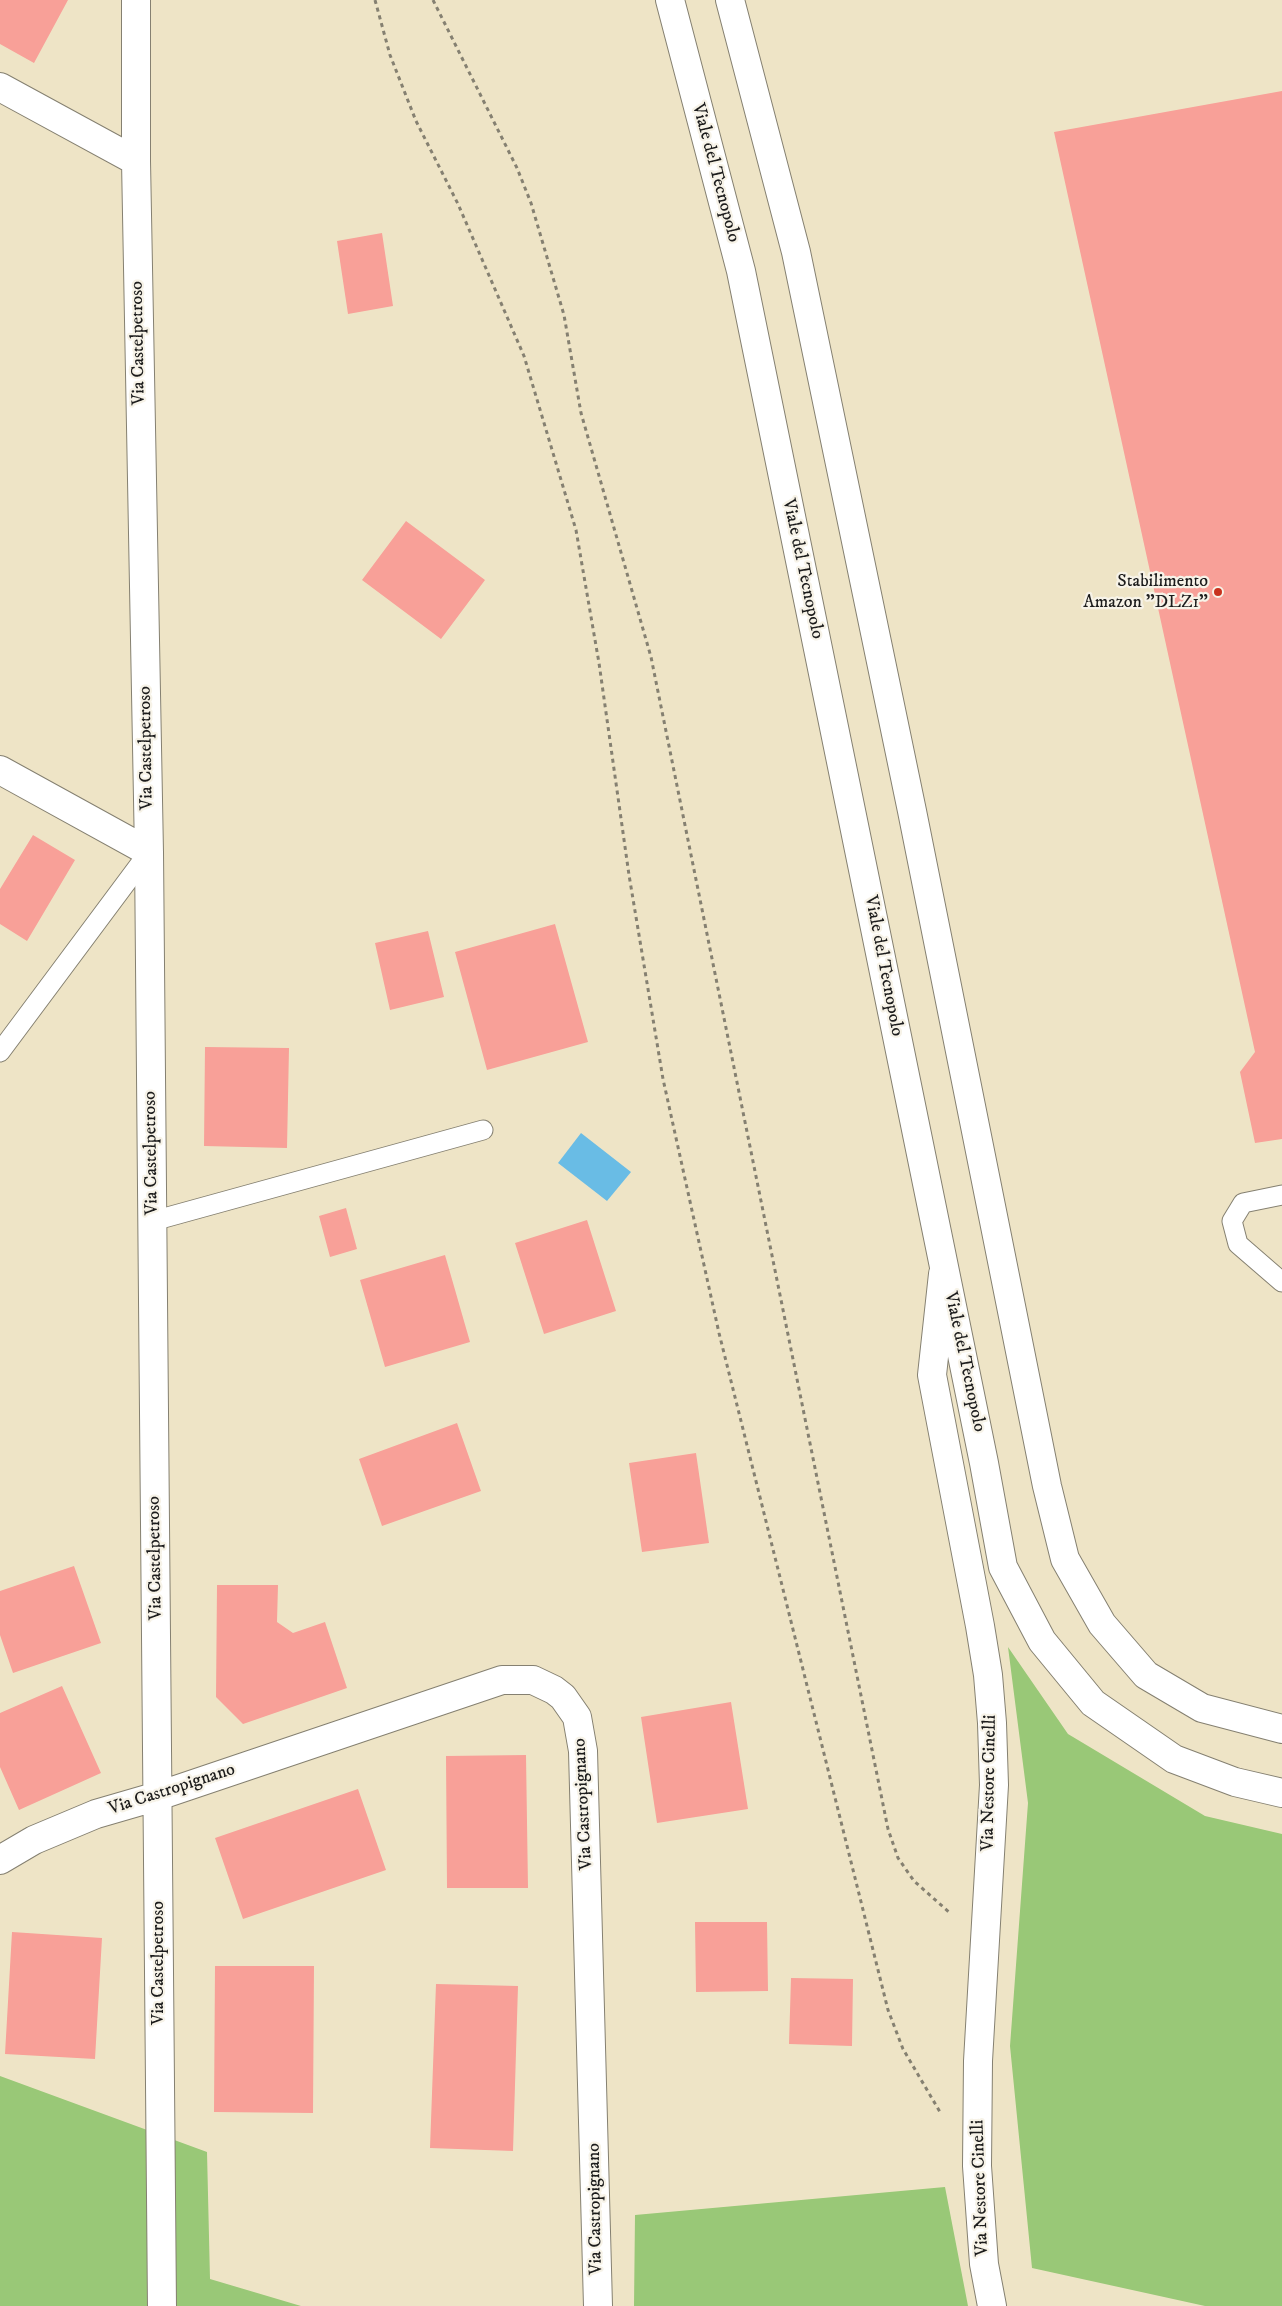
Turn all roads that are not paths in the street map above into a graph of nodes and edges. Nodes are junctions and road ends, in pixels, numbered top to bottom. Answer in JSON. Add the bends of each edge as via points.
{"nodes":[{"id":1,"x":136,"y":0,"type":"edge"},
{"id":2,"x":670,"y":0,"type":"edge"},
{"id":3,"x":730,"y":0,"type":"edge"},
{"id":4,"x":0,"y":87,"type":"edge"},
{"id":5,"x":136,"y":161,"type":"junction"},
{"id":6,"x":0,"y":770,"type":"edge"},
{"id":7,"x":149,"y":852,"type":"junction"},
{"id":8,"x":0,"y":1052,"type":"edge"},
{"id":9,"x":483,"y":1130,"type":"dead end"},
{"id":10,"x":1282,"y":1194,"type":"edge"},
{"id":11,"x":153,"y":1220,"type":"junction"},
{"id":12,"x":944,"y":1265,"type":"junction"},
{"id":13,"x":1282,"y":1282,"type":"edge"},
{"id":14,"x":1282,"y":1729,"type":"edge"},
{"id":15,"x":1282,"y":1792,"type":"edge"},
{"id":16,"x":158,"y":1796,"type":"junction"},
{"id":17,"x":0,"y":1860,"type":"edge"},
{"id":18,"x":162,"y":2306,"type":"edge"},
{"id":19,"x":598,"y":2306,"type":"edge"},
{"id":20,"x":992,"y":2306,"type":"edge"}],
"edges":[{"from":1,"to":5,"type":"street","name":"Via Castelpetroso"},
{"from":2,"to":12,"type":"street","name":"Viale del Tecnopolo","via":[[741,271]]},
{"from":3,"to":14,"type":"street","via":[[796,252],[1064,1560],[1102,1624],[1146,1674],[1202,1708]]},
{"from":4,"to":5,"type":"street"},
{"from":5,"to":7,"type":"street","name":"Via Castelpetroso"},
{"from":6,"to":7,"type":"street"},
{"from":7,"to":8,"type":"lane"},
{"from":7,"to":11,"type":"street","name":"Via Castelpetroso"},
{"from":9,"to":11,"type":"lane"},
{"from":10,"to":13,"type":"lane","via":[[1243,1204],[1232,1221],[1238,1244]]},
{"from":11,"to":16,"type":"street","name":"Via Castelpetroso"},
{"from":12,"to":15,"type":"street","name":"Viale del Tecnopolo","via":[[1003,1568],[1042,1641],[1093,1703],[1174,1759],[1235,1782]]},
{"from":12,"to":20,"type":"street","name":"Via Nestore Cinelli","via":[[932,1375],[982,1636],[992,1723],[994,1785],[978,2061],[977,2166],[984,2264]]},
{"from":16,"to":17,"type":"street","name":"Via Castropignano","via":[[65,1826]]},
{"from":16,"to":18,"type":"street","name":"Via Castelpetroso"},
{"from":16,"to":19,"type":"street","name":"Via Castropignano","via":[[502,1680],[533,1680],[563,1698],[577,1717],[583,1750]]}]}
